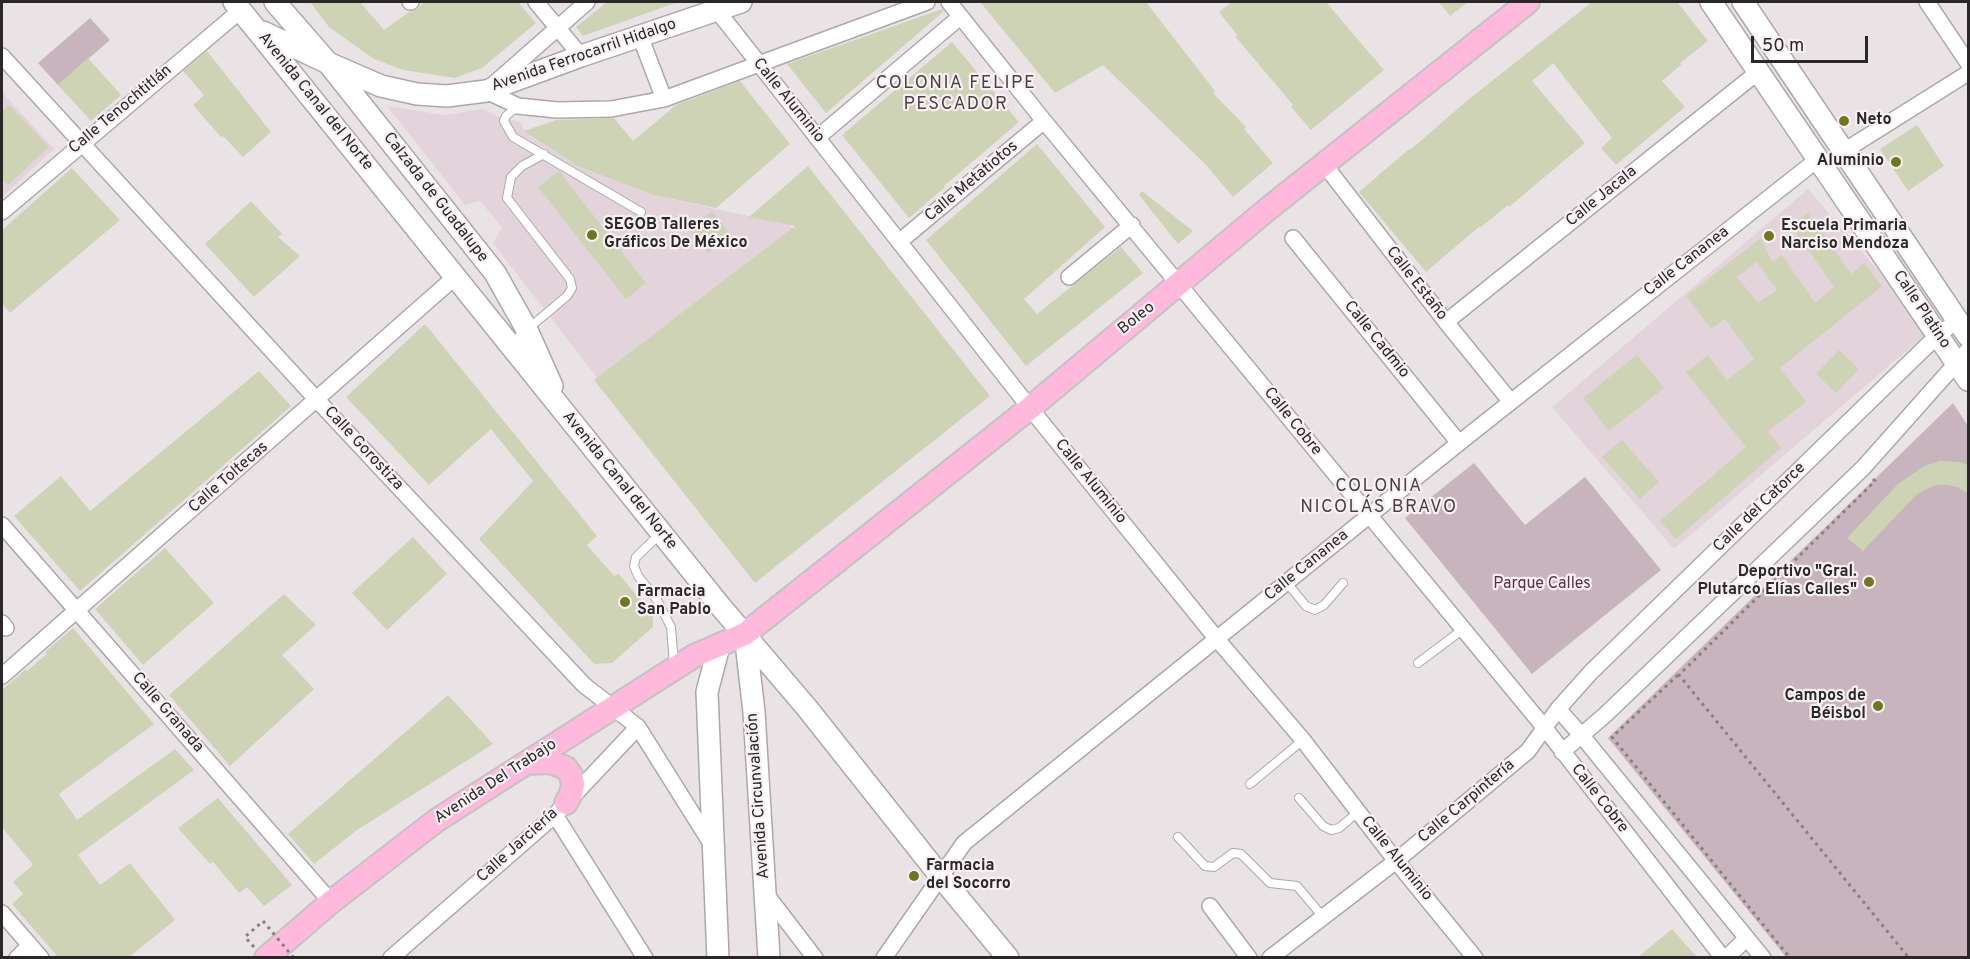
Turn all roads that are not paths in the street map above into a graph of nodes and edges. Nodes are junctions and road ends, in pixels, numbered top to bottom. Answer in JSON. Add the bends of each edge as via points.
{"nodes":[{"id":1,"x":275,"y":2,"type":"edge"},
{"id":2,"x":536,"y":2,"type":"edge"},
{"id":3,"x":588,"y":2,"type":"edge"},
{"id":4,"x":741,"y":2,"type":"edge"},
{"id":5,"x":927,"y":2,"type":"edge"},
{"id":6,"x":949,"y":2,"type":"edge"},
{"id":7,"x":1528,"y":2,"type":"edge"},
{"id":8,"x":1711,"y":2,"type":"edge"},
{"id":9,"x":1743,"y":2,"type":"edge"},
{"id":10,"x":1927,"y":2,"type":"edge"},
{"id":11,"x":237,"y":6,"type":"edge"},
{"id":12,"x":713,"y":6,"type":"edge"},
{"id":13,"x":960,"y":17,"type":"junction"},
{"id":14,"x":557,"y":27,"type":"junction"},
{"id":15,"x":256,"y":29,"type":"junction"},
{"id":16,"x":640,"y":36,"type":"junction"},
{"id":17,"x":2,"y":56,"type":"edge"},
{"id":18,"x":581,"y":56,"type":"junction"},
{"id":19,"x":328,"y":63,"type":"junction"},
{"id":20,"x":1968,"y":63,"type":"edge"},
{"id":21,"x":758,"y":65,"type":"junction"},
{"id":22,"x":1758,"y":72,"type":"junction"},
{"id":23,"x":1968,"y":73,"type":"edge"},
{"id":24,"x":486,"y":91,"type":"junction"},
{"id":25,"x":664,"y":99,"type":"junction"},
{"id":26,"x":518,"y":106,"type":"junction"},
{"id":27,"x":1044,"y":121,"type":"junction"},
{"id":28,"x":817,"y":138,"type":"junction"},
{"id":29,"x":81,"y":144,"type":"junction"},
{"id":30,"x":1844,"y":151,"type":"junction"},
{"id":31,"x":544,"y":154,"type":"junction"},
{"id":32,"x":1818,"y":159,"type":"junction"},
{"id":33,"x":1324,"y":164,"type":"junction"},
{"id":34,"x":2,"y":212,"type":"edge"},
{"id":35,"x":641,"y":212,"type":"dead end"},
{"id":36,"x":1132,"y":225,"type":"junction"},
{"id":37,"x":1293,"y":238,"type":"dead end"},
{"id":38,"x":899,"y":242,"type":"junction"},
{"id":39,"x":455,"y":277,"type":"junction"},
{"id":40,"x":1069,"y":278,"type":"dead end"},
{"id":41,"x":1180,"y":284,"type":"junction"},
{"id":42,"x":1446,"y":322,"type":"junction"},
{"id":43,"x":526,"y":328,"type":"junction"},
{"id":44,"x":1963,"y":328,"type":"edge"},
{"id":45,"x":1938,"y":335,"type":"junction"},
{"id":46,"x":509,"y":345,"type":"junction"},
{"id":47,"x":1965,"y":365,"type":"edge"},
{"id":48,"x":317,"y":400,"type":"junction"},
{"id":49,"x":1511,"y":402,"type":"junction"},
{"id":50,"x":1030,"y":408,"type":"junction"},
{"id":51,"x":565,"y":414,"type":"junction"},
{"id":52,"x":1459,"y":442,"type":"junction"},
{"id":53,"x":1369,"y":516,"type":"junction"},
{"id":54,"x":2,"y":525,"type":"edge"},
{"id":55,"x":662,"y":533,"type":"junction"},
{"id":56,"x":1287,"y":583,"type":"junction"},
{"id":57,"x":1343,"y":584,"type":"dead end"},
{"id":58,"x":78,"y":611,"type":"junction"},
{"id":59,"x":1462,"y":630,"type":"junction"},
{"id":60,"x":745,"y":634,"type":"junction"},
{"id":61,"x":1216,"y":638,"type":"junction"},
{"id":62,"x":719,"y":646,"type":"junction"},
{"id":63,"x":1418,"y":663,"type":"dead end"},
{"id":64,"x":675,"y":668,"type":"junction"},
{"id":65,"x":2,"y":676,"type":"edge"},
{"id":66,"x":612,"y":707,"type":"junction"},
{"id":67,"x":1558,"y":709,"type":"junction"},
{"id":68,"x":638,"y":727,"type":"junction"},
{"id":69,"x":1544,"y":728,"type":"junction"},
{"id":70,"x":1582,"y":736,"type":"junction"},
{"id":71,"x":1303,"y":740,"type":"junction"},
{"id":72,"x":1562,"y":752,"type":"junction"},
{"id":73,"x":526,"y":763,"type":"junction"},
{"id":74,"x":1250,"y":784,"type":"dead end"},
{"id":75,"x":1299,"y":798,"type":"dead end"},
{"id":76,"x":560,"y":809,"type":"junction"},
{"id":77,"x":1358,"y":812,"type":"junction"},
{"id":78,"x":1178,"y":837,"type":"dead end"},
{"id":79,"x":714,"y":847,"type":"junction"},
{"id":80,"x":1396,"y":861,"type":"junction"},
{"id":81,"x":940,"y":877,"type":"junction"},
{"id":82,"x":766,"y":894,"type":"junction"},
{"id":83,"x":331,"y":902,"type":"junction"},
{"id":84,"x":1210,"y":906,"type":"dead end"},
{"id":85,"x":2,"y":913,"type":"edge"},
{"id":86,"x":1323,"y":917,"type":"junction"},
{"id":87,"x":1747,"y":938,"type":"junction"},
{"id":88,"x":30,"y":945,"type":"junction"},
{"id":89,"x":17,"y":957,"type":"edge"},
{"id":90,"x":41,"y":957,"type":"edge"},
{"id":91,"x":266,"y":957,"type":"edge"},
{"id":92,"x":391,"y":957,"type":"edge"},
{"id":93,"x":645,"y":957,"type":"edge"},
{"id":94,"x":718,"y":957,"type":"edge"},
{"id":95,"x":769,"y":957,"type":"edge"},
{"id":96,"x":815,"y":957,"type":"edge"},
{"id":97,"x":884,"y":957,"type":"edge"},
{"id":98,"x":1008,"y":957,"type":"edge"},
{"id":99,"x":1249,"y":957,"type":"edge"},
{"id":100,"x":1270,"y":957,"type":"edge"},
{"id":101,"x":1475,"y":957,"type":"edge"},
{"id":102,"x":1725,"y":957,"type":"edge"},
{"id":103,"x":1763,"y":957,"type":"edge"}],
"edges":[{"from":1,"to":19,"type":"main road","name":"Calzada de Guadalupe"},
{"from":2,"to":14,"type":"street"},
{"from":3,"to":14,"type":"street"},
{"from":4,"to":12,"type":"main road","name":"Avenida Ferrocarril Hidalgo"},
{"from":5,"to":21,"type":"street"},
{"from":6,"to":13,"type":"street","name":"Calle Cobre"},
{"from":7,"to":33,"type":"main road","name":"Boleo"},
{"from":8,"to":22,"type":"main road","name":"Calle Platino"},
{"from":9,"to":30,"type":"main road","name":"Calle Platino"},
{"from":10,"to":20,"type":"street"},
{"from":11,"to":15,"type":"main road","name":"Avenida Canal del Norte"},
{"from":11,"to":29,"type":"street","name":"Calle Tenochtitlán"},
{"from":12,"to":16,"type":"main road","name":"Avenida Ferrocarril Hidalgo"},
{"from":12,"to":21,"type":"street","name":"Calle Aluminio"},
{"from":13,"to":27,"type":"street","name":"Calle Cobre"},
{"from":13,"to":28,"type":"street"},
{"from":14,"to":18,"type":"street"},
{"from":14,"to":24,"type":"street"},
{"from":15,"to":19,"type":"main road","name":"Avenida Ferrocarril Hidalgo"},
{"from":15,"to":39,"type":"main road","name":"Avenida Canal del Norte"},
{"from":16,"to":18,"type":"main road","name":"Avenida Ferrocarril Hidalgo"},
{"from":16,"to":25,"type":"street"},
{"from":17,"to":29,"type":"street","name":"Calle Gorostiza"},
{"from":18,"to":24,"type":"main road","name":"Avenida Ferrocarril Hidalgo"},
{"from":19,"to":24,"type":"main road","name":"Avenida Ferrocarril Hidalgo","via":[[381,86],[417,94],[447,96]]},
{"from":19,"to":43,"type":"main road","name":"Calzada de Guadalupe","via":[[495,273]]},
{"from":21,"to":25,"type":"street"},
{"from":21,"to":28,"type":"street","name":"Calle Aluminio"},
{"from":22,"to":32,"type":"main road","name":"Calle Platino"},
{"from":22,"to":42,"type":"street","name":"Calle Jacala"},
{"from":23,"to":30,"type":"street"},
{"from":24,"to":26,"type":"street"},
{"from":25,"to":26,"type":"street","via":[[612,109],[557,111]]},
{"from":26,"to":31,"type":"lane","via":[[506,116],[506,126],[513,136]]},
{"from":27,"to":36,"type":"street","name":"Calle Cobre"},
{"from":27,"to":38,"type":"street","name":"Calle Metatiotos"},
{"from":28,"to":38,"type":"street","name":"Calle Aluminio"},
{"from":29,"to":34,"type":"street","name":"Calle Tenochtitlán"},
{"from":29,"to":48,"type":"street","name":"Calle Gorostiza"},
{"from":30,"to":44,"type":"main road","name":"Calle Platino"},
{"from":31,"to":35,"type":"lane"},
{"from":31,"to":43,"type":"lane","via":[[511,177],[507,198],[570,279],[572,288]]},
{"from":32,"to":45,"type":"main road","name":"Calle Platino"},
{"from":32,"to":49,"type":"street","name":"Calle Cananea"},
{"from":33,"to":41,"type":"main road","name":"Boleo"},
{"from":33,"to":42,"type":"street","name":"Calle Estaño"},
{"from":36,"to":40,"type":"street"},
{"from":36,"to":41,"type":"street","name":"Calle Cobre"},
{"from":37,"to":52,"type":"street","name":"Calle Cadmio"},
{"from":38,"to":50,"type":"street","name":"Calle Aluminio"},
{"from":39,"to":46,"type":"main road","name":"Avenida Canal del Norte"},
{"from":39,"to":48,"type":"street","name":"Calle Toltecas"},
{"from":41,"to":50,"type":"main road","name":"Boleo"},
{"from":41,"to":53,"type":"street","name":"Calle Cobre"},
{"from":42,"to":49,"type":"street","name":"Calle Estaño"},
{"from":43,"to":46,"type":"lane"},
{"from":43,"to":51,"type":"main road","name":"Calzada de Guadalupe"},
{"from":44,"to":45,"type":"street","name":"Calle del Catorce"},
{"from":45,"to":47,"type":"main road","name":"Calle Platino"},
{"from":45,"to":67,"type":"street","name":"Calle del Catorce","via":[[1591,672]]},
{"from":46,"to":51,"type":"main road","name":"Avenida Canal del Norte"},
{"from":47,"to":70,"type":"street","via":[[1863,468]]},
{"from":48,"to":58,"type":"street","name":"Calle Toltecas"},
{"from":48,"to":66,"type":"street","name":"Calle Gorostiza","via":[[584,685]]},
{"from":49,"to":52,"type":"street","name":"Calle Cananea"},
{"from":50,"to":60,"type":"main road","name":"Boleo"},
{"from":50,"to":61,"type":"street","name":"Calle Aluminio"},
{"from":51,"to":55,"type":"main road","name":"Avenida Canal del Norte"},
{"from":52,"to":53,"type":"street","name":"Calle Cananea"},
{"from":53,"to":56,"type":"street","name":"Calle Cananea"},
{"from":53,"to":59,"type":"street","name":"Calle Cobre"},
{"from":54,"to":58,"type":"street","name":"Calle Granada"},
{"from":55,"to":60,"type":"main road","name":"Avenida Canal del Norte"},
{"from":55,"to":64,"type":"lane","via":[[636,557],[634,566],[671,627]]},
{"from":56,"to":57,"type":"lane","via":[[1306,606],[1315,610]]},
{"from":56,"to":61,"type":"street","name":"Calle Cananea"},
{"from":58,"to":65,"type":"street","name":"Calle Toltecas"},
{"from":58,"to":83,"type":"street","name":"Calle Granada"},
{"from":59,"to":63,"type":"lane"},
{"from":59,"to":69,"type":"street","name":"Calle Cobre"},
{"from":60,"to":62,"type":"main road","name":"Avenida Del Trabajo"},
{"from":60,"to":81,"type":"main road","name":"Avenida Canal del Norte"},
{"from":60,"to":82,"type":"main road","name":"Avenida Circunvalación"},
{"from":61,"to":71,"type":"street","name":"Calle Aluminio"},
{"from":61,"to":81,"type":"street","name":"Calle Cananea","via":[[964,843]]},
{"from":62,"to":64,"type":"main road","name":"Avenida Del Trabajo"},
{"from":62,"to":79,"type":"main road","via":[[707,692]]},
{"from":64,"to":66,"type":"main road","name":"Avenida Del Trabajo"},
{"from":66,"to":68,"type":"street","name":"Calle Gorostiza"},
{"from":66,"to":73,"type":"main road","name":"Avenida Del Trabajo"},
{"from":67,"to":69,"type":"street","name":"Calle del Catorce"},
{"from":67,"to":70,"type":"street","name":"Calle Cobre"},
{"from":68,"to":76,"type":"street","name":"Calle Jarciería"},
{"from":68,"to":79,"type":"street","name":"Calle Gorostiza"},
{"from":69,"to":72,"type":"street","name":"Calle Cobre"},
{"from":69,"to":80,"type":"street","name":"Calle Carpintería","via":[[1528,751]]},
{"from":70,"to":72,"type":"street"},
{"from":70,"to":87,"type":"street","name":"Calle Cobre"},
{"from":71,"to":74,"type":"lane"},
{"from":71,"to":77,"type":"street","name":"Calle Aluminio"},
{"from":72,"to":102,"type":"street","name":"Calle Cobre"},
{"from":73,"to":76,"type":"main road","via":[[550,762],[566,768],[573,784]]},
{"from":73,"to":83,"type":"main road","name":"Avenida Del Trabajo","via":[[437,820]]},
{"from":75,"to":77,"type":"lane","via":[[1330,830],[1339,828]]},
{"from":76,"to":92,"type":"street","name":"Calle Jarciería"},
{"from":76,"to":93,"type":"street"},
{"from":77,"to":80,"type":"street","name":"Calle Aluminio"},
{"from":78,"to":86,"type":"lane","via":[[1209,867],[1233,853],[1241,854],[1270,884],[1297,886]]},
{"from":79,"to":94,"type":"main road"},
{"from":80,"to":86,"type":"street","name":"Calle Carpintería"},
{"from":80,"to":101,"type":"street","name":"Calle Aluminio"},
{"from":81,"to":97,"type":"street","name":"Calle Cananea"},
{"from":81,"to":98,"type":"main road","name":"Avenida Canal del Norte"},
{"from":82,"to":95,"type":"main road","name":"Avenida Circunvalación"},
{"from":82,"to":96,"type":"street"},
{"from":83,"to":91,"type":"main road","name":"Avenida Del Trabajo"},
{"from":84,"to":99,"type":"street"},
{"from":85,"to":88,"type":"street"},
{"from":86,"to":100,"type":"street","name":"Calle Carpintería"},
{"from":87,"to":102,"type":"street"},
{"from":87,"to":103,"type":"street","name":"Calle Cobre"},
{"from":88,"to":89,"type":"street"},
{"from":88,"to":90,"type":"street"}]}
